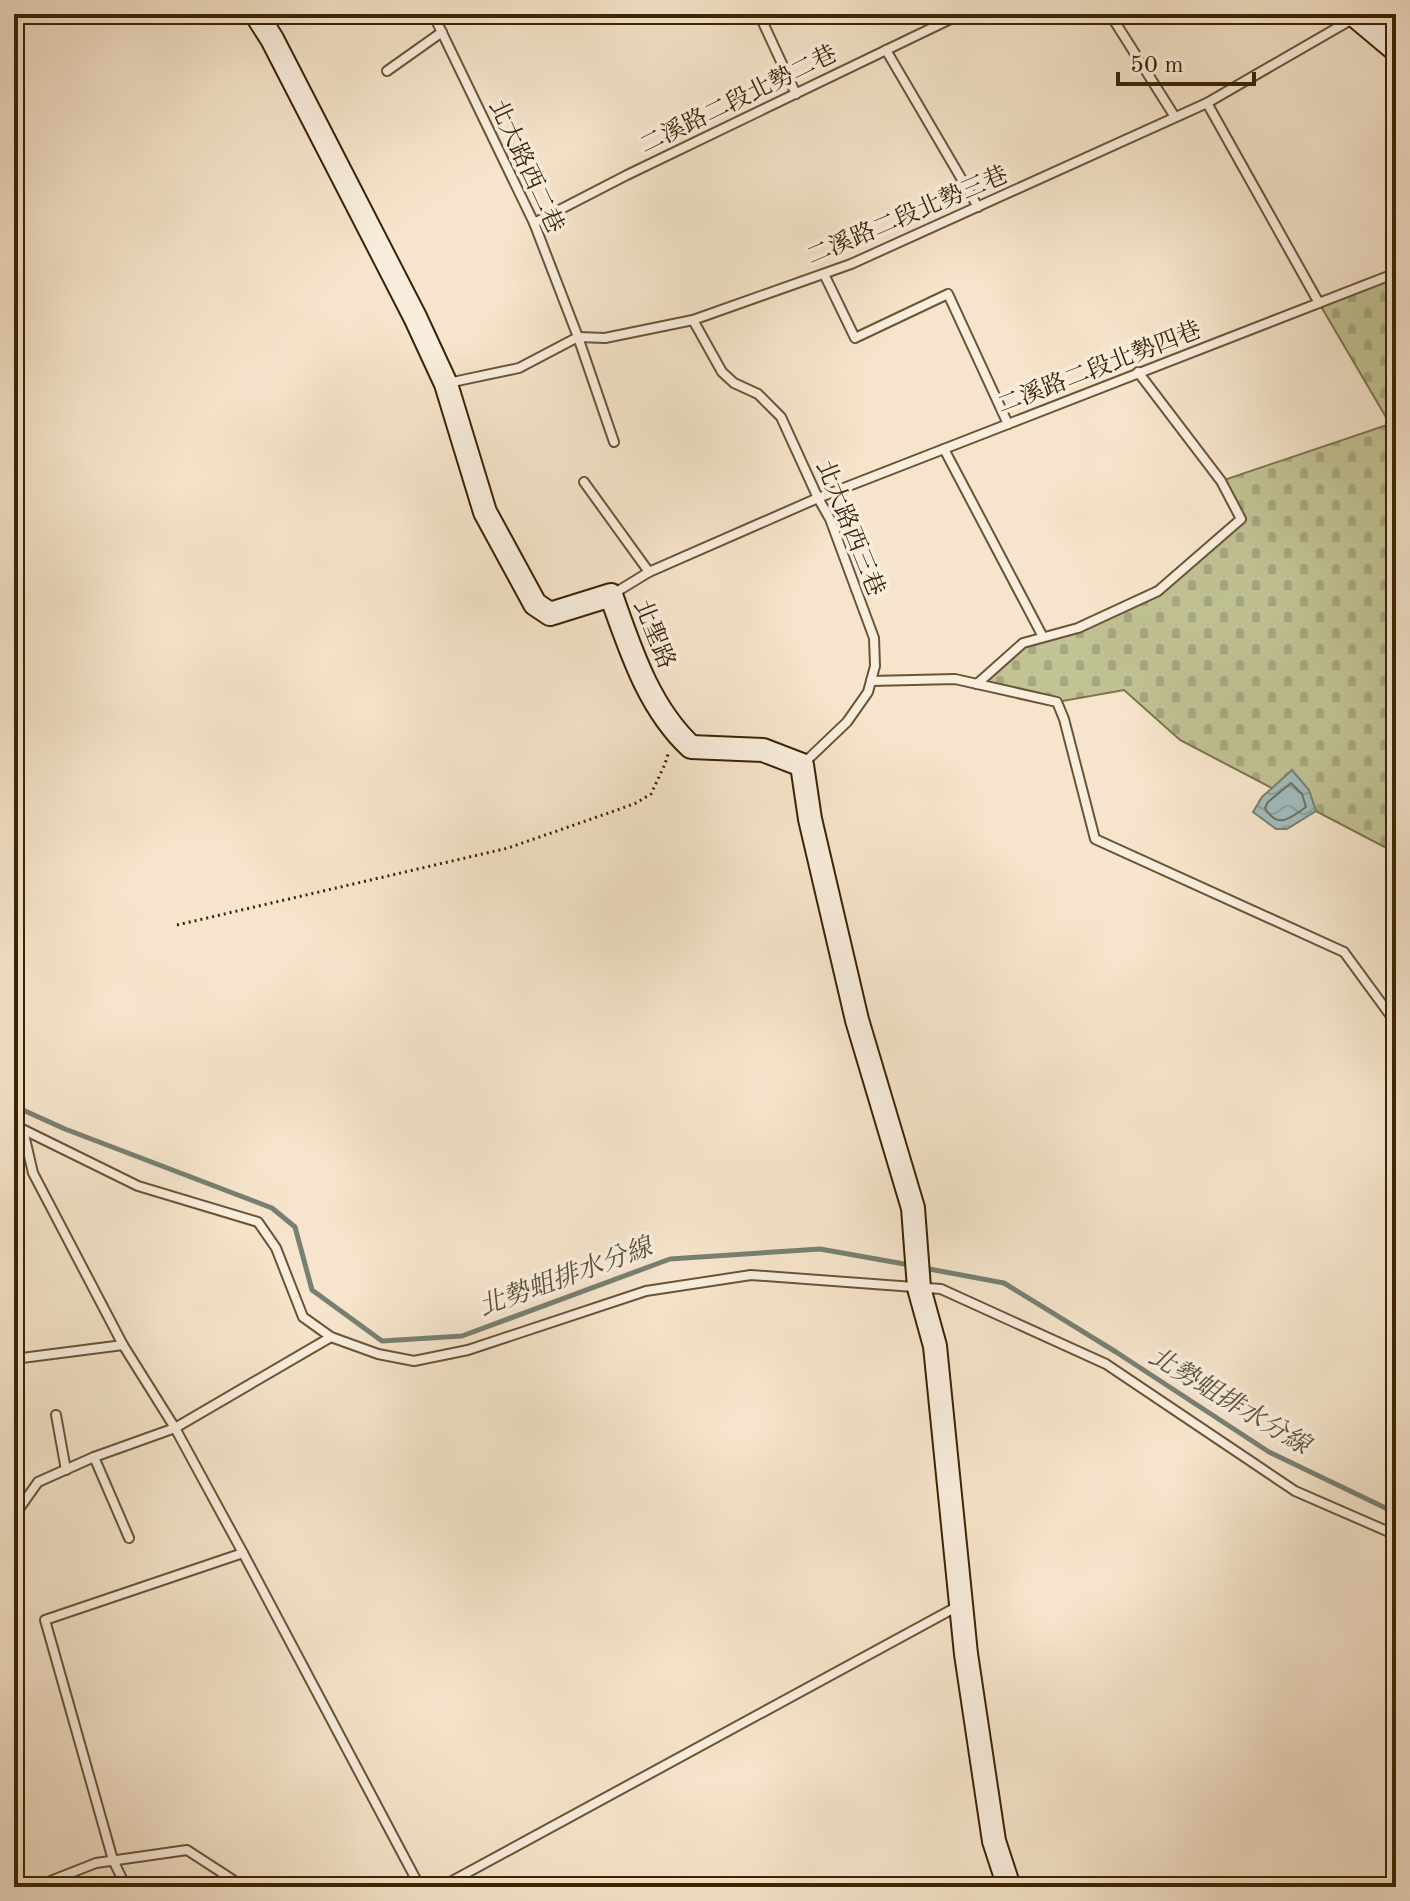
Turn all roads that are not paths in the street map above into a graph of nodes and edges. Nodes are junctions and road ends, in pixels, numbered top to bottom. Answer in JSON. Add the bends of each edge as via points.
{"nodes":[{"id":1,"x":256,"y":14,"type":"edge"},
{"id":2,"x":433,"y":14,"type":"edge"},
{"id":3,"x":759,"y":14,"type":"edge"},
{"id":4,"x":961,"y":14,"type":"edge"},
{"id":5,"x":1110,"y":14,"type":"edge"},
{"id":6,"x":1387,"y":14,"type":"edge"},
{"id":7,"x":1356,"y":15,"type":"edge"},
{"id":8,"x":1396,"y":22,"type":"edge"},
{"id":9,"x":442,"y":32,"type":"junction"},
{"id":10,"x":886,"y":50,"type":"junction"},
{"id":11,"x":1396,"y":50,"type":"edge"},
{"id":12,"x":387,"y":71,"type":"dead end"},
{"id":13,"x":796,"y":94,"type":"junction"},
{"id":14,"x":1207,"y":103,"type":"junction"},
{"id":15,"x":1175,"y":117,"type":"junction"},
{"id":16,"x":978,"y":207,"type":"junction"},
{"id":17,"x":534,"y":223,"type":"junction"},
{"id":18,"x":1396,"y":273,"type":"edge"},
{"id":19,"x":824,"y":274,"type":"junction"},
{"id":20,"x":1319,"y":303,"type":"junction"},
{"id":21,"x":693,"y":320,"type":"junction"},
{"id":22,"x":578,"y":337,"type":"junction"},
{"id":23,"x":1138,"y":372,"type":"junction"},
{"id":24,"x":446,"y":384,"type":"junction"},
{"id":25,"x":1008,"y":424,"type":"junction"},
{"id":26,"x":614,"y":442,"type":"dead end"},
{"id":27,"x":944,"y":449,"type":"junction"},
{"id":28,"x":584,"y":482,"type":"dead end"},
{"id":29,"x":818,"y":498,"type":"junction"},
{"id":30,"x":649,"y":572,"type":"junction"},
{"id":31,"x":611,"y":595,"type":"junction"},
{"id":32,"x":1043,"y":637,"type":"junction"},
{"id":33,"x":871,"y":681,"type":"junction"},
{"id":34,"x":977,"y":684,"type":"junction"},
{"id":35,"x":802,"y":765,"type":"junction"},
{"id":36,"x":1396,"y":1023,"type":"edge"},
{"id":37,"x":18,"y":1128,"type":"edge"},
{"id":38,"x":918,"y":1274,"type":"junction"},
{"id":39,"x":331,"y":1337,"type":"junction"},
{"id":40,"x":123,"y":1345,"type":"junction"},
{"id":41,"x":14,"y":1359,"type":"edge"},
{"id":42,"x":56,"y":1415,"type":"dead end"},
{"id":43,"x":175,"y":1428,"type":"junction"},
{"id":44,"x":94,"y":1457,"type":"junction"},
{"id":45,"x":66,"y":1470,"type":"junction"},
{"id":46,"x":14,"y":1516,"type":"edge"},
{"id":47,"x":1396,"y":1535,"type":"edge"},
{"id":48,"x":129,"y":1538,"type":"dead end"},
{"id":49,"x":243,"y":1553,"type":"junction"},
{"id":50,"x":961,"y":1604,"type":"junction"},
{"id":51,"x":113,"y":1860,"type":"junction"},
{"id":52,"x":35,"y":1887,"type":"edge"},
{"id":53,"x":126,"y":1887,"type":"edge"},
{"id":54,"x":244,"y":1887,"type":"edge"},
{"id":55,"x":420,"y":1887,"type":"edge"},
{"id":56,"x":441,"y":1887,"type":"edge"},
{"id":57,"x":1009,"y":1887,"type":"edge"}],
"edges":[{"from":1,"to":24,"type":"street","name":"北聖路"},
{"from":2,"to":9,"type":"lane","name":"北大路西二巷"},
{"from":3,"to":13,"type":"lane"},
{"from":4,"to":10,"type":"lane","name":"二溪路二段北勢二巷"},
{"from":5,"to":15,"type":"lane"},
{"from":6,"to":8,"type":"street"},
{"from":7,"to":11,"type":"street"},
{"from":7,"to":14,"type":"lane","name":"二溪路二段北勢三巷"},
{"from":9,"to":12,"type":"lane"},
{"from":9,"to":17,"type":"lane","name":"北大路西二巷"},
{"from":10,"to":13,"type":"lane","name":"二溪路二段北勢二巷"},
{"from":10,"to":16,"type":"lane"},
{"from":13,"to":17,"type":"lane","name":"二溪路二段北勢二巷"},
{"from":14,"to":15,"type":"lane","name":"二溪路二段北勢三巷"},
{"from":14,"to":20,"type":"lane"},
{"from":15,"to":16,"type":"lane","name":"二溪路二段北勢三巷"},
{"from":16,"to":19,"type":"lane","name":"二溪路二段北勢三巷"},
{"from":17,"to":22,"type":"lane","name":"北大路西二巷"},
{"from":18,"to":20,"type":"lane","name":"二溪路二段北勢四巷"},
{"from":19,"to":21,"type":"lane","name":"二溪路二段北勢三巷"},
{"from":19,"to":25,"type":"lane","via":[[855,338],[948,294]]},
{"from":20,"to":23,"type":"lane","name":"二溪路二段北勢四巷"},
{"from":21,"to":22,"type":"lane","name":"二溪路二段北勢三巷","via":[[605,338]]},
{"from":21,"to":29,"type":"lane","name":"北大路西三巷","via":[[722,372],[758,394],[781,417]]},
{"from":22,"to":24,"type":"lane","name":"二溪路二段北勢三巷","via":[[519,368]]},
{"from":22,"to":26,"type":"lane","name":"北大路西二巷"},
{"from":23,"to":25,"type":"lane","name":"二溪路二段北勢四巷"},
{"from":23,"to":32,"type":"lane","via":[[1221,481],[1241,519],[1158,591],[1078,628]]},
{"from":24,"to":31,"type":"street","name":"北聖路","via":[[485,512],[535,604],[550,614]]},
{"from":25,"to":27,"type":"lane","name":"二溪路二段北勢四巷"},
{"from":27,"to":29,"type":"lane","name":"二溪路二段北勢四巷"},
{"from":27,"to":32,"type":"lane"},
{"from":28,"to":30,"type":"lane"},
{"from":29,"to":30,"type":"lane"},
{"from":29,"to":33,"type":"lane","name":"北大路西三巷","via":[[874,638]]},
{"from":30,"to":31,"type":"lane"},
{"from":31,"to":35,"type":"street","name":"北聖路","via":[[639,672],[675,732],[691,747],[763,750]]},
{"from":32,"to":34,"type":"lane","via":[[1023,643]]},
{"from":33,"to":34,"type":"lane","via":[[955,679]]},
{"from":33,"to":35,"type":"lane","name":"北大路西三巷","via":[[847,722]]},
{"from":34,"to":36,"type":"lane","via":[[1057,702],[1095,839],[1344,952]]},
{"from":35,"to":38,"type":"street","via":[[857,1020],[913,1208]]},
{"from":37,"to":39,"type":"lane","via":[[138,1186],[258,1222],[276,1248],[303,1317]]},
{"from":37,"to":40,"type":"lane","via":[[33,1173]]},
{"from":38,"to":39,"type":"lane","via":[[751,1275],[646,1291],[468,1350],[414,1361]]},
{"from":38,"to":47,"type":"lane","via":[[1106,1364],[1295,1491]]},
{"from":38,"to":50,"type":"street","via":[[935,1346]]},
{"from":39,"to":43,"type":"lane"},
{"from":40,"to":41,"type":"lane"},
{"from":40,"to":43,"type":"lane"},
{"from":42,"to":45,"type":"lane"},
{"from":43,"to":44,"type":"lane"},
{"from":43,"to":49,"type":"lane"},
{"from":44,"to":45,"type":"lane"},
{"from":44,"to":48,"type":"lane"},
{"from":45,"to":46,"type":"lane","via":[[38,1482]]},
{"from":49,"to":51,"type":"lane","via":[[45,1620]]},
{"from":49,"to":55,"type":"lane"},
{"from":50,"to":56,"type":"lane"},
{"from":50,"to":57,"type":"street","via":[[994,1841]]},
{"from":51,"to":52,"type":"lane"},
{"from":51,"to":53,"type":"lane"},
{"from":51,"to":54,"type":"lane","via":[[187,1850]]}]}
